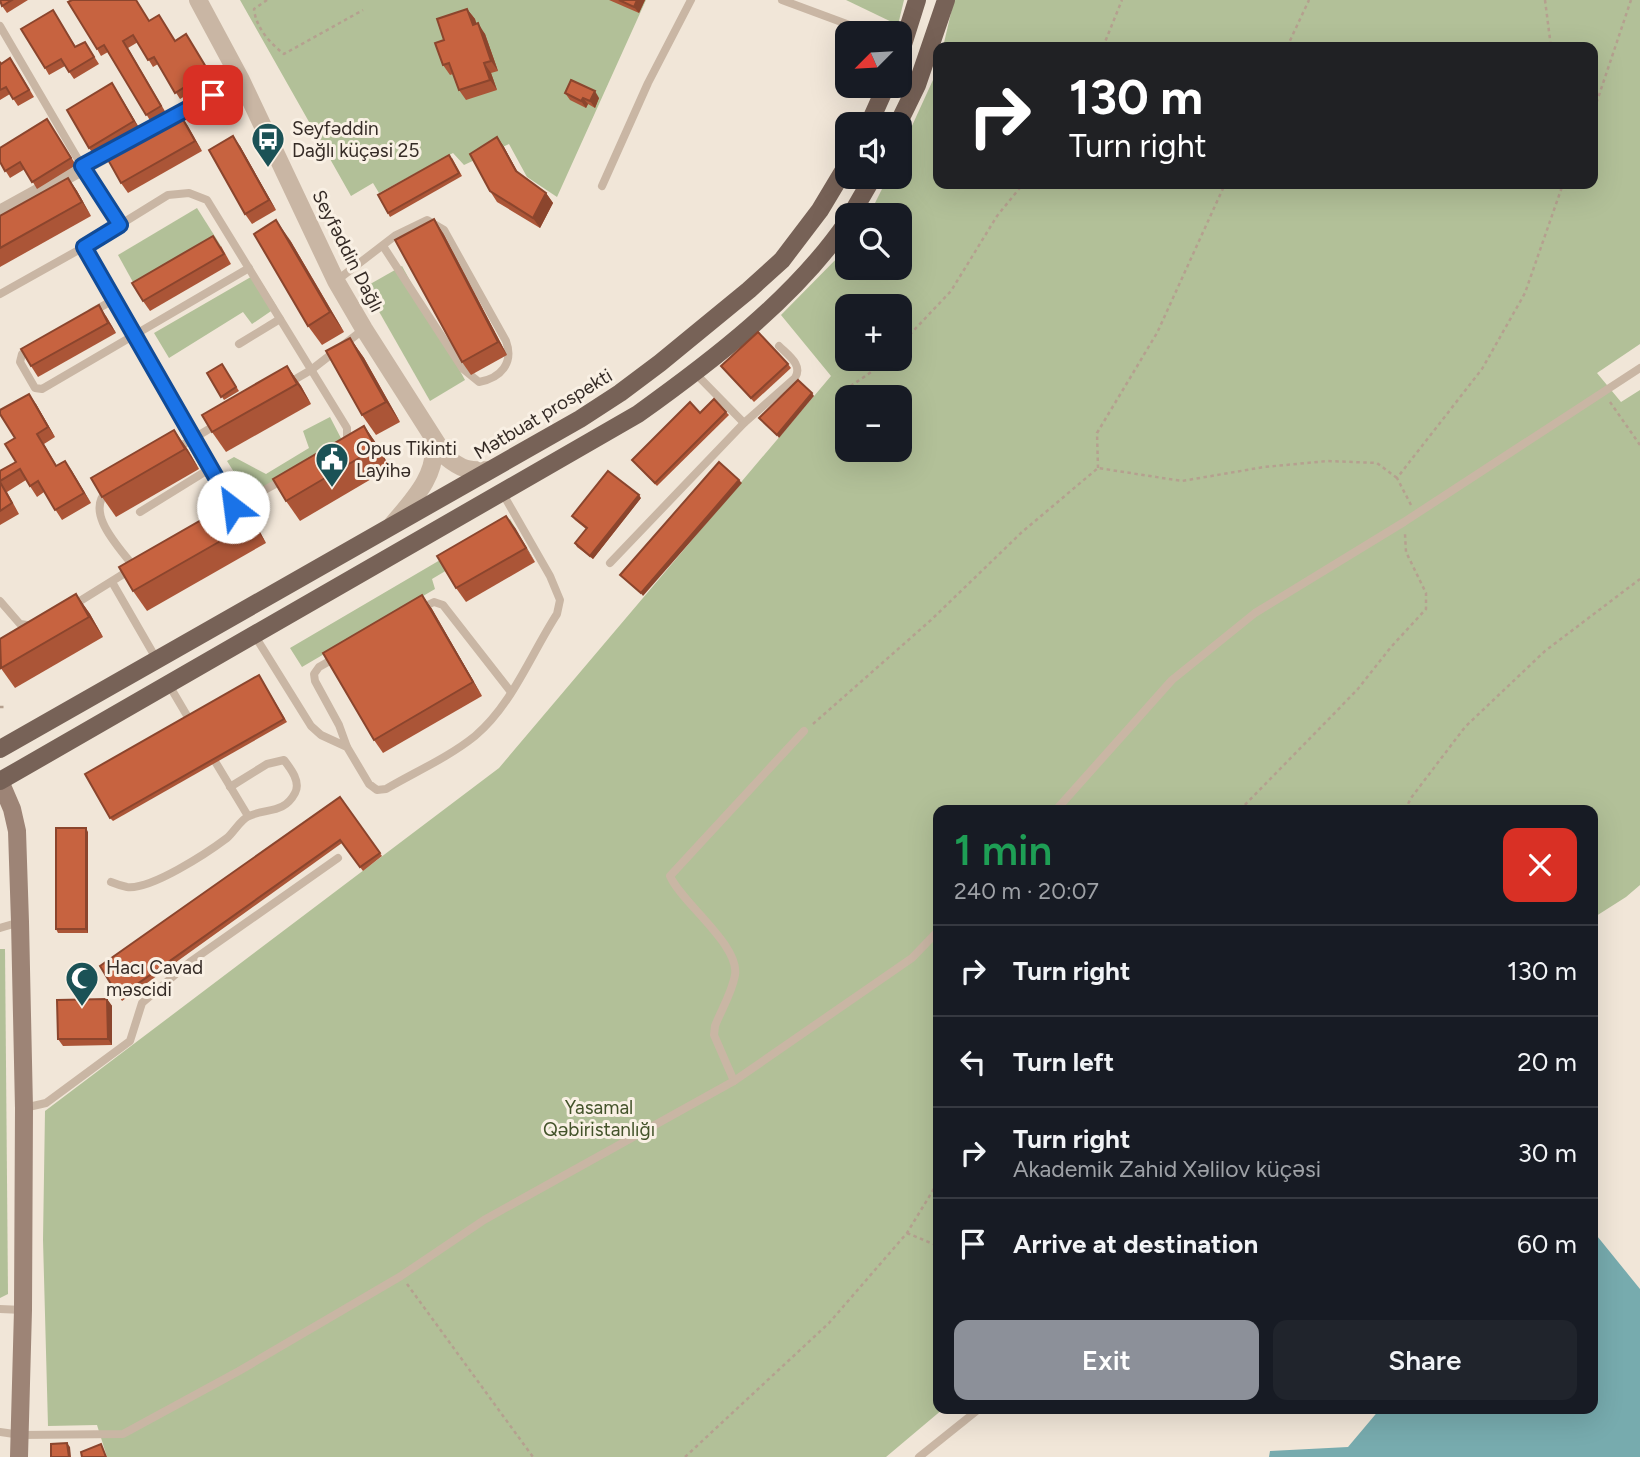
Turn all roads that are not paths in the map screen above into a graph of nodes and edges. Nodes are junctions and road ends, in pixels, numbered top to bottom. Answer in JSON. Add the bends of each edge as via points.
{"nodes":[{"id":1,"x":198,"y":0,"type":"edge"},
{"id":2,"x":691,"y":0,"type":"edge"},
{"id":3,"x":782,"y":0,"type":"edge"},
{"id":4,"x":917,"y":0,"type":"edge"},
{"id":5,"x":946,"y":0,"type":"edge"},
{"id":6,"x":839,"y":21,"type":"edge"},
{"id":7,"x":910,"y":21,"type":"edge"},
{"id":8,"x":0,"y":26,"type":"edge"},
{"id":9,"x":241,"y":80,"type":"junction"},
{"id":10,"x":904,"y":112,"type":"edge"},
{"id":11,"x":82,"y":166,"type":"junction"},
{"id":12,"x":835,"y":184,"type":"edge"},
{"id":13,"x":602,"y":186,"type":"dead end"},
{"id":14,"x":0,"y":212,"type":"edge"},
{"id":15,"x":120,"y":225,"type":"junction"},
{"id":16,"x":835,"y":240,"type":"edge"},
{"id":17,"x":383,"y":246,"type":"junction"},
{"id":18,"x":84,"y":247,"type":"junction"},
{"id":19,"x":249,"y":268,"type":"junction"},
{"id":20,"x":336,"y":281,"type":"junction"},
{"id":21,"x":0,"y":293,"type":"edge"},
{"id":22,"x":115,"y":299,"type":"junction"},
{"id":23,"x":80,"y":319,"type":"edge"},
{"id":24,"x":280,"y":319,"type":"junction"},
{"id":25,"x":363,"y":329,"type":"junction"},
{"id":26,"x":134,"y":335,"type":"junction"},
{"id":27,"x":45,"y":340,"type":"edge"},
{"id":28,"x":239,"y":344,"type":"dead end"},
{"id":29,"x":779,"y":346,"type":"dead end"},
{"id":30,"x":1640,"y":368,"type":"edge"},
{"id":31,"x":311,"y":370,"type":"junction"},
{"id":32,"x":694,"y":372,"type":"junction"},
{"id":33,"x":276,"y":390,"type":"edge"},
{"id":34,"x":230,"y":417,"type":"edge"},
{"id":35,"x":744,"y":423,"type":"junction"},
{"id":36,"x":195,"y":437,"type":"junction"},
{"id":37,"x":433,"y":440,"type":"junction"},
{"id":38,"x":339,"y":447,"type":"edge"},
{"id":39,"x":173,"y":451,"type":"edge"},
{"id":40,"x":211,"y":468,"type":"junction"},
{"id":41,"x":490,"y":470,"type":"junction"},
{"id":42,"x":294,"y":474,"type":"edge"},
{"id":43,"x":117,"y":485,"type":"edge"},
{"id":44,"x":503,"y":494,"type":"junction"},
{"id":45,"x":233,"y":507,"type":"junction"},
{"id":46,"x":140,"y":512,"type":"dead end"},
{"id":47,"x":222,"y":514,"type":"edge"},
{"id":48,"x":389,"y":528,"type":"junction"},
{"id":49,"x":145,"y":561,"type":"edge"},
{"id":50,"x":610,"y":563,"type":"dead end"},
{"id":51,"x":134,"y":568,"type":"junction"},
{"id":52,"x":112,"y":582,"type":"junction"},
{"id":53,"x":0,"y":601,"type":"edge"},
{"id":54,"x":414,"y":612,"type":"edge"},
{"id":55,"x":60,"y":614,"type":"edge"},
{"id":56,"x":39,"y":626,"type":"edge"},
{"id":57,"x":255,"y":636,"type":"junction"},
{"id":58,"x":343,"y":653,"type":"edge"},
{"id":59,"x":157,"y":660,"type":"junction"},
{"id":60,"x":169,"y":685,"type":"junction"},
{"id":61,"x":512,"y":692,"type":"junction"},
{"id":62,"x":189,"y":719,"type":"edge"},
{"id":63,"x":804,"y":731,"type":"road end"},
{"id":64,"x":347,"y":747,"type":"junction"},
{"id":65,"x":0,"y":749,"type":"edge"},
{"id":66,"x":216,"y":763,"type":"edge"},
{"id":67,"x":0,"y":781,"type":"edge"},
{"id":68,"x":230,"y":787,"type":"junction"},
{"id":69,"x":1060,"y":805,"type":"edge"},
{"id":70,"x":248,"y":816,"type":"junction"},
{"id":71,"x":338,"y":858,"type":"dead end"},
{"id":72,"x":111,"y":882,"type":"dead end"},
{"id":73,"x":20,"y":922,"type":"junction"},
{"id":74,"x":0,"y":928,"type":"edge"},
{"id":75,"x":933,"y":936,"type":"edge"},
{"id":76,"x":734,"y":1081,"type":"junction"},
{"id":77,"x":24,"y":1108,"type":"junction"},
{"id":78,"x":0,"y":1309,"type":"edge"},
{"id":79,"x":23,"y":1311,"type":"junction"},
{"id":80,"x":973,"y":1414,"type":"edge"},
{"id":81,"x":0,"y":1432,"type":"edge"},
{"id":82,"x":21,"y":1435,"type":"junction"},
{"id":83,"x":19,"y":1457,"type":"edge"},
{"id":84,"x":919,"y":1457,"type":"edge"}],
"edges":[{"from":1,"to":9,"type":"street","name":"Seyfəddin Dağlı"},
{"from":2,"to":13,"type":"lane"},
{"from":3,"to":6,"type":"lane"},
{"from":4,"to":7,"type":"main road"},
{"from":5,"to":10,"type":"main road"},
{"from":8,"to":11,"type":"lane"},
{"from":9,"to":11,"type":"street"},
{"from":9,"to":20,"type":"street","name":"Seyfəddin Dağlı"},
{"from":11,"to":14,"type":"street"},
{"from":11,"to":15,"type":"lane"},
{"from":12,"to":41,"type":"main road","name":"Mətbuat prospekti","via":[[782,260],[749,290],[620,393]]},
{"from":15,"to":18,"type":"lane"},
{"from":15,"to":19,"type":"lane","via":[[168,195],[189,192],[207,200]]},
{"from":16,"to":32,"type":"main road","via":[[766,313]]},
{"from":17,"to":17,"type":"lane","via":[[427,220],[444,230],[506,341],[510,352],[503,369],[479,382],[463,369]]},
{"from":17,"to":20,"type":"lane"},
{"from":18,"to":21,"type":"lane"},
{"from":18,"to":22,"type":"lane"},
{"from":19,"to":24,"type":"lane"},
{"from":19,"to":26,"type":"lane"},
{"from":20,"to":25,"type":"street","name":"Seyfəddin Dağlı"},
{"from":22,"to":23,"type":"lane"},
{"from":22,"to":26,"type":"lane"},
{"from":24,"to":28,"type":"lane"},
{"from":24,"to":31,"type":"lane"},
{"from":25,"to":31,"type":"lane"},
{"from":25,"to":37,"type":"street","name":"Seyfəddin Dağlı"},
{"from":26,"to":27,"type":"lane","via":[[42,389],[35,388],[20,362],[22,354]]},
{"from":26,"to":36,"type":"lane"},
{"from":29,"to":35,"type":"lane","via":[[798,365],[798,372]]},
{"from":30,"to":69,"type":"lane","via":[[1404,522],[1255,612],[1172,680]]},
{"from":31,"to":33,"type":"lane"},
{"from":31,"to":38,"type":"lane","via":[[346,428],[347,441]]},
{"from":32,"to":35,"type":"lane"},
{"from":32,"to":44,"type":"main road","via":[[638,414]]},
{"from":34,"to":36,"type":"lane"},
{"from":35,"to":50,"type":"lane"},
{"from":36,"to":39,"type":"lane"},
{"from":36,"to":40,"type":"lane"},
{"from":37,"to":41,"type":"street","name":"Seyfəddin Dağlı","via":[[458,467]]},
{"from":37,"to":48,"type":"street","via":[[435,459],[427,477]]},
{"from":40,"to":45,"type":"lane"},
{"from":40,"to":46,"type":"lane"},
{"from":41,"to":48,"type":"main road","name":"Mətbuat prospekti"},
{"from":42,"to":45,"type":"lane"},
{"from":43,"to":51,"type":"lane","via":[[106,492],[97,508]]},
{"from":44,"to":57,"type":"main road"},
{"from":44,"to":61,"type":"lane","via":[[560,600]]},
{"from":45,"to":47,"type":"lane"},
{"from":48,"to":59,"type":"main road","name":"Mətbuat prospekti"},
{"from":49,"to":51,"type":"lane"},
{"from":51,"to":52,"type":"lane"},
{"from":52,"to":55,"type":"lane"},
{"from":52,"to":59,"type":"lane"},
{"from":53,"to":56,"type":"lane","via":[[20,624]]},
{"from":54,"to":61,"type":"lane","via":[[434,602],[443,605]]},
{"from":57,"to":60,"type":"main road"},
{"from":57,"to":64,"type":"lane","via":[[311,726]]},
{"from":58,"to":64,"type":"lane","via":[[314,674]]},
{"from":59,"to":65,"type":"main road","name":"Mətbuat prospekti"},
{"from":60,"to":62,"type":"lane"},
{"from":60,"to":67,"type":"main road"},
{"from":61,"to":64,"type":"lane","via":[[474,736],[386,789],[369,784]]},
{"from":63,"to":76,"type":"lane","via":[[670,876],[734,962],[735,978],[714,1035]]},
{"from":66,"to":68,"type":"lane"},
{"from":67,"to":73,"type":"main road","via":[[17,831]]},
{"from":68,"to":70,"type":"lane"},
{"from":68,"to":70,"type":"lane","via":[[275,760],[284,760],[292,771],[297,791],[286,805]]},
{"from":70,"to":72,"type":"lane","via":[[221,842],[170,874],[141,886]]},
{"from":71,"to":77,"type":"lane","via":[[155,991],[142,1003],[130,1041],[100,1065],[46,1103]]},
{"from":73,"to":74,"type":"lane"},
{"from":73,"to":77,"type":"main road"},
{"from":75,"to":76,"type":"lane","via":[[912,958]]},
{"from":76,"to":82,"type":"lane","via":[[484,1220],[401,1276],[123,1434]]},
{"from":77,"to":79,"type":"main road"},
{"from":78,"to":79,"type":"lane"},
{"from":79,"to":82,"type":"main road"},
{"from":80,"to":84,"type":"lane"},
{"from":81,"to":82,"type":"lane"},
{"from":82,"to":83,"type":"main road"}]}
